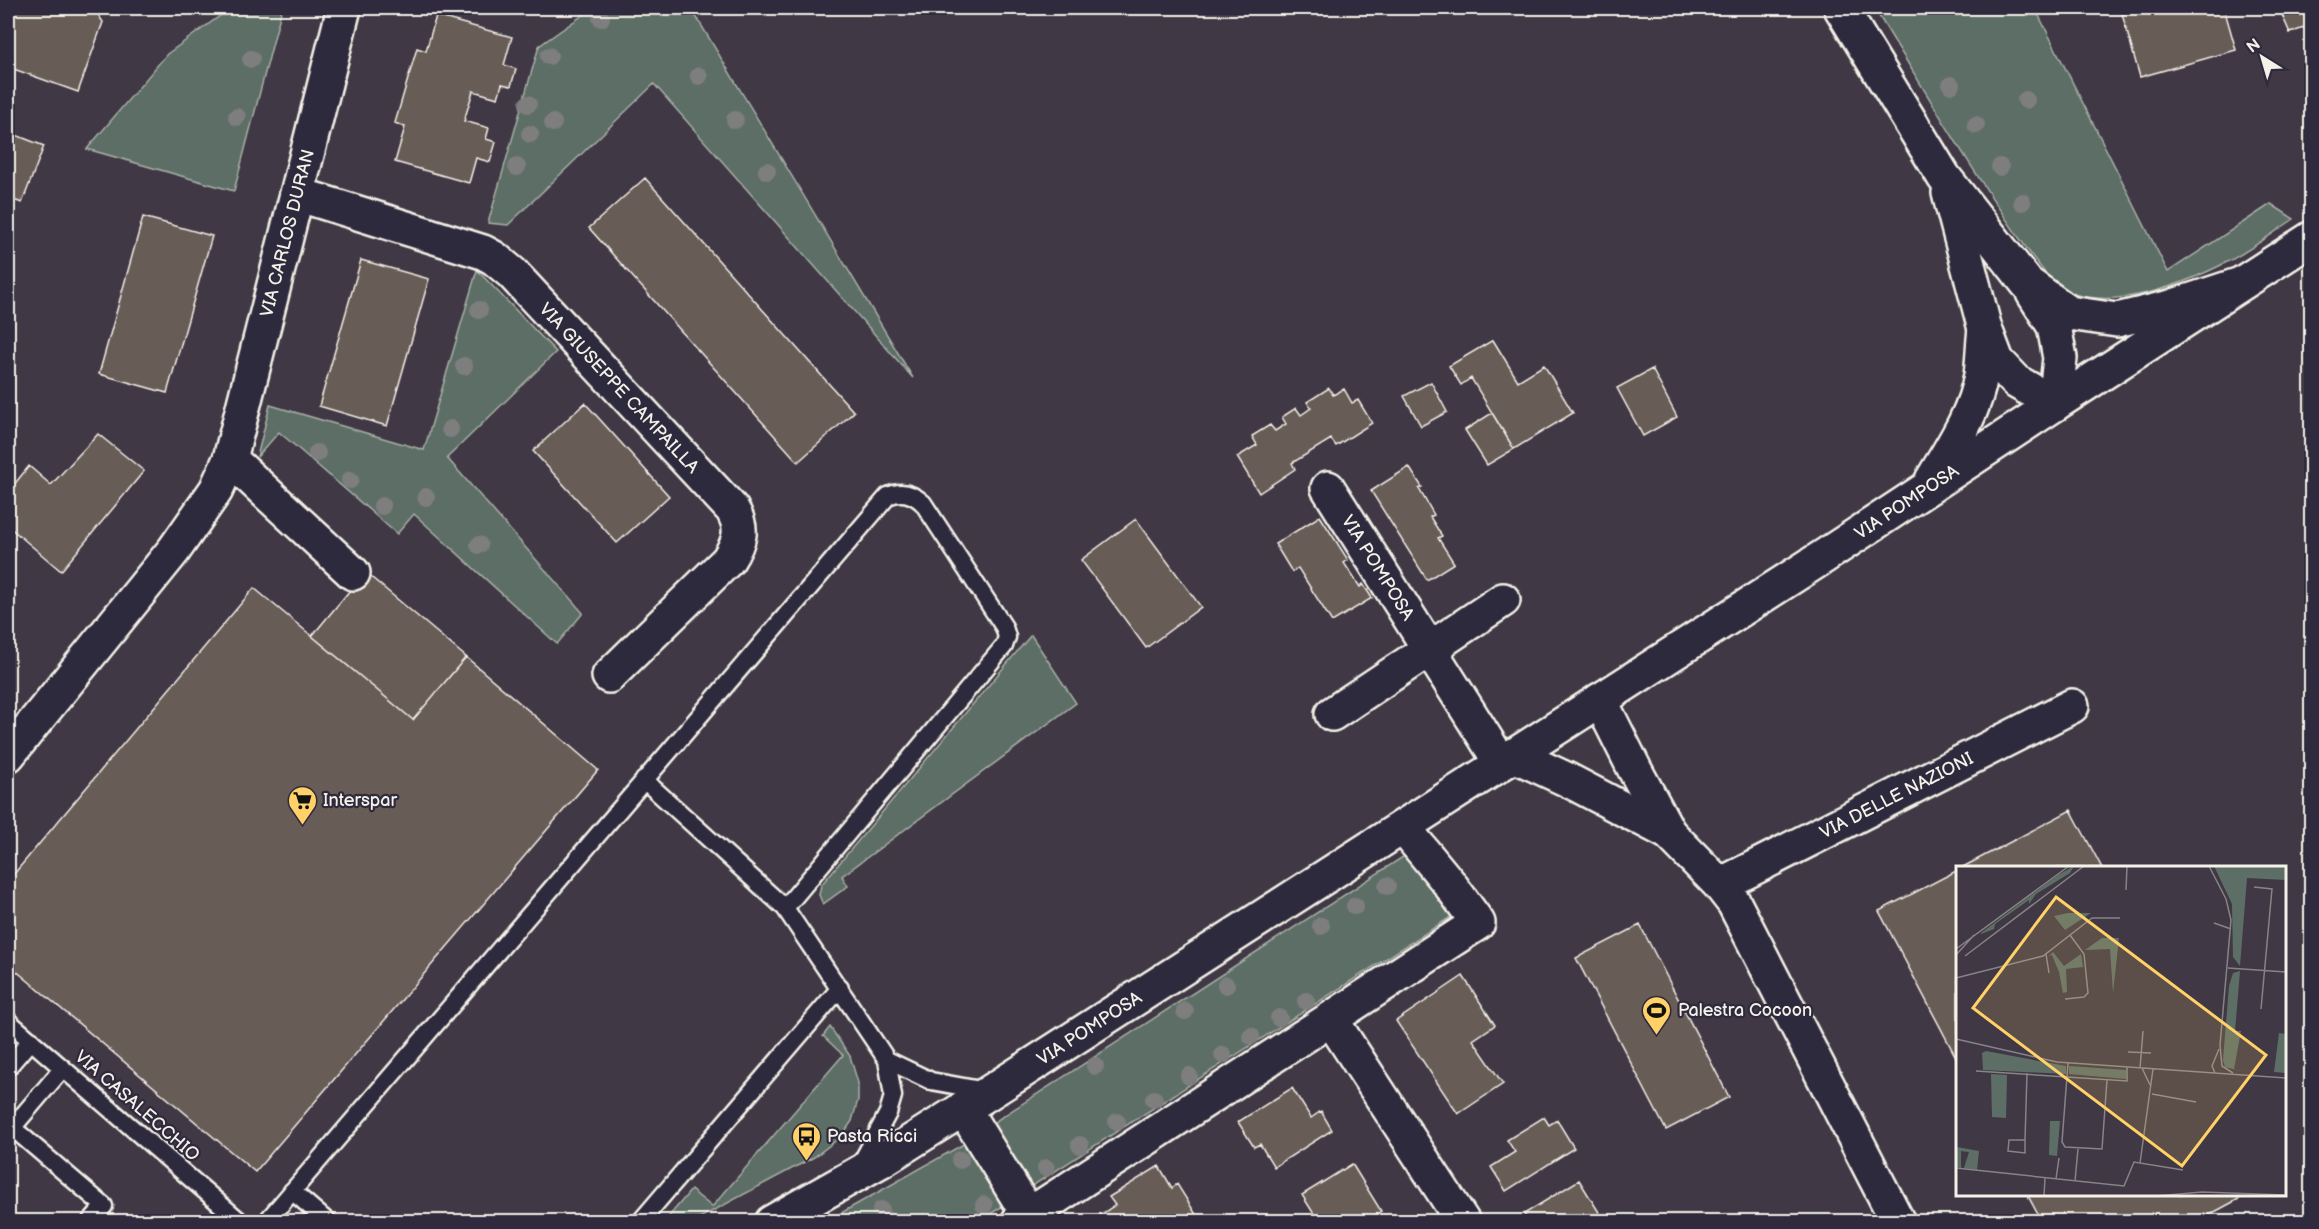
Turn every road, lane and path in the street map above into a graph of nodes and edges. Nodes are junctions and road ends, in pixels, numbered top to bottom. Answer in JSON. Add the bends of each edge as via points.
{"nodes":[{"id":1,"x":344,"y":8,"type":"edge"},
{"id":2,"x":1841,"y":8,"type":"edge"},
{"id":3,"x":1944,"y":177,"type":"junction"},
{"id":4,"x":297,"y":194,"type":"junction"},
{"id":5,"x":2312,"y":238,"type":"edge"},
{"id":6,"x":2027,"y":283,"type":"junction"},
{"id":7,"x":2238,"y":285,"type":"junction"},
{"id":8,"x":1985,"y":329,"type":"junction"},
{"id":9,"x":2055,"y":404,"type":"junction"},
{"id":10,"x":230,"y":459,"type":"junction"},
{"id":11,"x":1328,"y":488,"type":"dead end"},
{"id":12,"x":1926,"y":489,"type":"junction"},
{"id":13,"x":353,"y":573,"type":"dead end"},
{"id":14,"x":1503,"y":600,"type":"dead end"},
{"id":15,"x":1429,"y":648,"type":"junction"},
{"id":16,"x":609,"y":676,"type":"dead end"},
{"id":17,"x":1600,"y":700,"type":"junction"},
{"id":18,"x":2072,"y":706,"type":"dead end"},
{"id":19,"x":1332,"y":714,"type":"dead end"},
{"id":20,"x":8,"y":755,"type":"edge"},
{"id":21,"x":1507,"y":759,"type":"junction"},
{"id":22,"x":644,"y":780,"type":"junction"},
{"id":23,"x":1403,"y":827,"type":"junction"},
{"id":24,"x":1669,"y":833,"type":"junction"},
{"id":25,"x":1720,"y":885,"type":"junction"},
{"id":26,"x":785,"y":908,"type":"junction"},
{"id":27,"x":840,"y":988,"type":"junction"},
{"id":28,"x":1330,"y":1019,"type":"junction"},
{"id":29,"x":8,"y":1021,"type":"edge"},
{"id":30,"x":30,"y":1040,"type":"junction"},
{"id":31,"x":887,"y":1060,"type":"junction"},
{"id":32,"x":8,"y":1067,"type":"edge"},
{"id":33,"x":63,"y":1068,"type":"junction"},
{"id":34,"x":976,"y":1100,"type":"junction"},
{"id":35,"x":10,"y":1126,"type":"edge"},
{"id":36,"x":855,"y":1175,"type":"junction"},
{"id":37,"x":292,"y":1191,"type":"junction"},
{"id":38,"x":1027,"y":1219,"type":"edge"},
{"id":39,"x":90,"y":1221,"type":"edge"},
{"id":40,"x":241,"y":1221,"type":"edge"},
{"id":41,"x":266,"y":1221,"type":"edge"},
{"id":42,"x":328,"y":1221,"type":"edge"},
{"id":43,"x":640,"y":1221,"type":"edge"},
{"id":44,"x":772,"y":1221,"type":"edge"},
{"id":45,"x":1462,"y":1221,"type":"edge"},
{"id":46,"x":1898,"y":1221,"type":"edge"}],
"edges":[{"from":1,"to":4,"type":"street","name":"VIA CARLOS DURAN"},
{"from":2,"to":3,"type":"street"},
{"from":3,"to":6,"type":"street"},
{"from":3,"to":8,"type":"street"},
{"from":4,"to":10,"type":"street","name":"VIA CARLOS DURAN"},
{"from":4,"to":16,"type":"street","name":"VIA GIUSEPPE CAMPAILLA","via":[[494,258],[732,509],[740,533],[728,560]]},
{"from":5,"to":7,"type":"street","name":"VIA POMPOSA"},
{"from":6,"to":7,"type":"street","via":[[2069,313],[2117,320]]},
{"from":6,"to":9,"type":"street","via":[[2054,326],[2060,358]]},
{"from":7,"to":9,"type":"street","name":"VIA POMPOSA"},
{"from":8,"to":9,"type":"street","via":[[1998,361],[2017,382]]},
{"from":8,"to":12,"type":"street","via":[[1981,377],[1970,409]]},
{"from":9,"to":12,"type":"street","name":"VIA POMPOSA"},
{"from":10,"to":13,"type":"street"},
{"from":10,"to":20,"type":"street","name":"VIA CARLOS DURAN","via":[[216,490],[174,550]]},
{"from":11,"to":15,"type":"street","name":"VIA POMPOSA"},
{"from":12,"to":17,"type":"street","name":"VIA POMPOSA"},
{"from":14,"to":15,"type":"street"},
{"from":15,"to":19,"type":"street"},
{"from":15,"to":21,"type":"street","name":"VIA POMPOSA"},
{"from":17,"to":21,"type":"street","name":"VIA POMPOSA"},
{"from":17,"to":24,"type":"street"},
{"from":18,"to":25,"type":"street","name":"VIA DELLE NAZIONI"},
{"from":21,"to":23,"type":"street","name":"VIA POMPOSA"},
{"from":21,"to":24,"type":"street","via":[[1568,780]]},
{"from":22,"to":26,"type":"lane"},
{"from":22,"to":26,"type":"lane","via":[[888,496],[914,495],[1007,637],[1004,646]]},
{"from":22,"to":37,"type":"lane"},
{"from":23,"to":28,"type":"street","via":[[1478,923]]},
{"from":23,"to":34,"type":"street","name":"VIA POMPOSA"},
{"from":24,"to":25,"type":"street"},
{"from":25,"to":46,"type":"street","via":[[1769,968]]},
{"from":26,"to":27,"type":"lane"},
{"from":27,"to":31,"type":"lane"},
{"from":27,"to":43,"type":"lane"},
{"from":28,"to":38,"type":"street"},
{"from":28,"to":45,"type":"street"},
{"from":29,"to":30,"type":"lane","name":"VIA CASALECCHIO"},
{"from":30,"to":32,"type":"lane"},
{"from":30,"to":33,"type":"lane","name":"VIA CASALECCHIO"},
{"from":31,"to":34,"type":"lane"},
{"from":31,"to":36,"type":"lane","via":[[893,1096]]},
{"from":33,"to":35,"type":"lane"},
{"from":33,"to":40,"type":"lane","name":"VIA CASALECCHIO"},
{"from":34,"to":36,"type":"street","name":"VIA POMPOSA"},
{"from":34,"to":38,"type":"street"},
{"from":35,"to":39,"type":"lane","via":[[104,1206]]},
{"from":36,"to":44,"type":"street","name":"VIA POMPOSA"},
{"from":37,"to":41,"type":"lane"},
{"from":37,"to":42,"type":"lane"}]}
